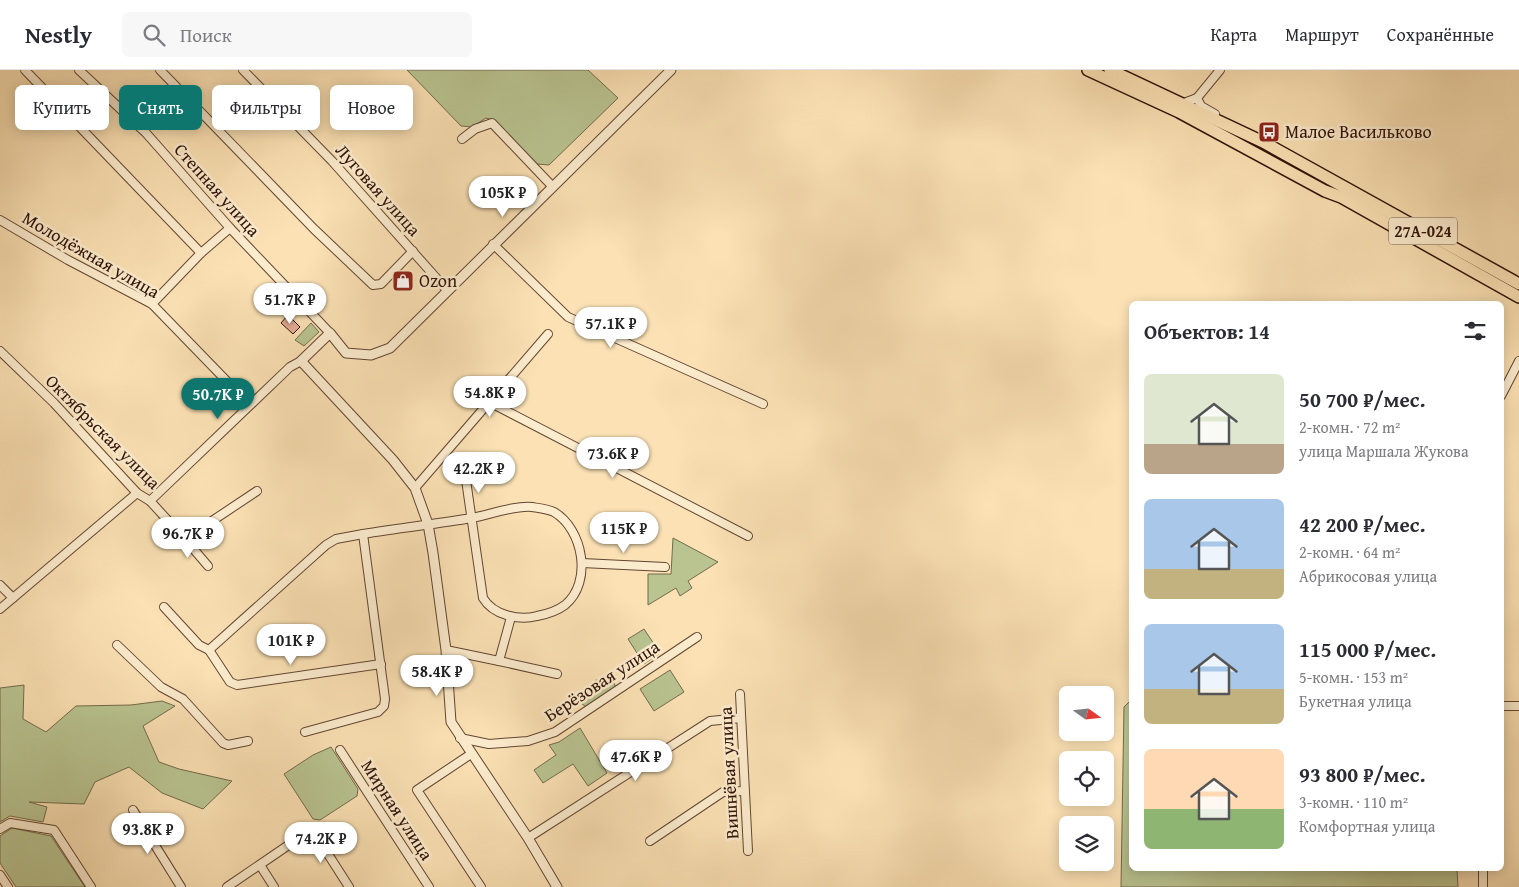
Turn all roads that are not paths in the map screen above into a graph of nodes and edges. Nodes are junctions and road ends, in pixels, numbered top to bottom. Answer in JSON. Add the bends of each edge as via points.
{"nodes":[{"id":1,"x":26,"y":70,"type":"edge"},
{"id":2,"x":79,"y":70,"type":"edge"},
{"id":3,"x":160,"y":70,"type":"edge"},
{"id":4,"x":243,"y":70,"type":"edge"},
{"id":5,"x":671,"y":70,"type":"edge"},
{"id":6,"x":1088,"y":70,"type":"edge"},
{"id":7,"x":1110,"y":70,"type":"edge"},
{"id":8,"x":1220,"y":70,"type":"edge"},
{"id":9,"x":1197,"y":98,"type":"junction"},
{"id":10,"x":1184,"y":103,"type":"junction"},
{"id":11,"x":1244,"y":133,"type":"junction"},
{"id":12,"x":462,"y":139,"type":"dead end"},
{"id":13,"x":552,"y":186,"type":"junction"},
{"id":14,"x":0,"y":220,"type":"edge"},
{"id":15,"x":230,"y":228,"type":"junction"},
{"id":16,"x":494,"y":244,"type":"junction"},
{"id":17,"x":413,"y":251,"type":"junction"},
{"id":18,"x":201,"y":253,"type":"junction"},
{"id":19,"x":1519,"y":284,"type":"edge"},
{"id":20,"x":447,"y":290,"type":"junction"},
{"id":21,"x":1519,"y":297,"type":"edge"},
{"id":22,"x":152,"y":304,"type":"junction"},
{"id":23,"x":330,"y":333,"type":"junction"},
{"id":24,"x":548,"y":334,"type":"dead end"},
{"id":25,"x":0,"y":351,"type":"edge"},
{"id":26,"x":301,"y":361,"type":"junction"},
{"id":27,"x":1519,"y":361,"type":"edge"},
{"id":28,"x":1504,"y":390,"type":"edge"},
{"id":29,"x":489,"y":402,"type":"junction"},
{"id":30,"x":763,"y":404,"type":"dead end"},
{"id":31,"x":250,"y":405,"type":"junction"},
{"id":32,"x":465,"y":473,"type":"dead end"},
{"id":33,"x":415,"y":488,"type":"junction"},
{"id":34,"x":257,"y":491,"type":"dead end"},
{"id":35,"x":137,"y":493,"type":"junction"},
{"id":36,"x":150,"y":501,"type":"junction"},
{"id":37,"x":472,"y":518,"type":"junction"},
{"id":38,"x":428,"y":524,"type":"junction"},
{"id":39,"x":362,"y":534,"type":"junction"},
{"id":40,"x":748,"y":536,"type":"dead end"},
{"id":41,"x":185,"y":539,"type":"junction"},
{"id":42,"x":582,"y":563,"type":"junction"},
{"id":43,"x":208,"y":566,"type":"dead end"},
{"id":44,"x":665,"y":566,"type":"dead end"},
{"id":45,"x":0,"y":584,"type":"edge"},
{"id":46,"x":13,"y":598,"type":"junction"},
{"id":47,"x":164,"y":607,"type":"dead end"},
{"id":48,"x":0,"y":609,"type":"edge"},
{"id":49,"x":511,"y":617,"type":"junction"},
{"id":50,"x":697,"y":637,"type":"dead end"},
{"id":51,"x":118,"y":644,"type":"dead end"},
{"id":52,"x":209,"y":650,"type":"junction"},
{"id":53,"x":446,"y":650,"type":"junction"},
{"id":54,"x":499,"y":661,"type":"junction"},
{"id":55,"x":381,"y":664,"type":"junction"},
{"id":56,"x":557,"y":674,"type":"dead end"},
{"id":57,"x":740,"y":694,"type":"dead end"},
{"id":58,"x":1504,"y":706,"type":"edge"},
{"id":59,"x":1519,"y":706,"type":"edge"},
{"id":60,"x":741,"y":718,"type":"junction"},
{"id":61,"x":305,"y":732,"type":"dead end"},
{"id":62,"x":460,"y":738,"type":"junction"},
{"id":63,"x":248,"y":741,"type":"dead end"},
{"id":64,"x":340,"y":750,"type":"dead end"},
{"id":65,"x":471,"y":754,"type":"junction"},
{"id":66,"x":744,"y":790,"type":"junction"},
{"id":67,"x":133,"y":810,"type":"dead end"},
{"id":68,"x":0,"y":829,"type":"edge"},
{"id":69,"x":528,"y":838,"type":"junction"},
{"id":70,"x":650,"y":841,"type":"dead end"},
{"id":71,"x":748,"y":851,"type":"dead end"},
{"id":72,"x":260,"y":865,"type":"junction"},
{"id":73,"x":1483,"y":871,"type":"edge"},
{"id":74,"x":0,"y":875,"type":"edge"},
{"id":75,"x":8,"y":887,"type":"edge"},
{"id":76,"x":91,"y":887,"type":"edge"},
{"id":77,"x":181,"y":887,"type":"edge"},
{"id":78,"x":227,"y":887,"type":"edge"},
{"id":79,"x":274,"y":887,"type":"edge"},
{"id":80,"x":349,"y":887,"type":"edge"},
{"id":81,"x":429,"y":887,"type":"edge"},
{"id":82,"x":480,"y":887,"type":"edge"},
{"id":83,"x":557,"y":887,"type":"edge"},
{"id":84,"x":1483,"y":887,"type":"edge"}],
"edges":[{"from":1,"to":18,"type":"street"},
{"from":2,"to":15,"type":"street","name":"Степная улица","via":[[146,133]]},
{"from":3,"to":17,"type":"street","via":[[314,229],[373,285],[381,284]]},
{"from":4,"to":17,"type":"street","name":"Луговая улица","via":[[332,161]]},
{"from":5,"to":13,"type":"street"},
{"from":6,"to":21,"type":"main road","number":"27А-024","via":[[1208,127],[1341,197]]},
{"from":7,"to":10,"type":"main road","number":"27А-024"},
{"from":8,"to":9,"type":"street"},
{"from":9,"to":10,"type":"street"},
{"from":9,"to":11,"type":"street","via":[[1201,106],[1237,125]]},
{"from":10,"to":11,"type":"main road","number":"27А-024"},
{"from":11,"to":19,"type":"main road","number":"27А-024"},
{"from":12,"to":13,"type":"street","via":[[475,129],[492,123]]},
{"from":13,"to":16,"type":"street"},
{"from":14,"to":22,"type":"street","name":"Молодёжная улица"},
{"from":15,"to":18,"type":"street"},
{"from":15,"to":23,"type":"street","name":"Степная улица"},
{"from":16,"to":20,"type":"street"},
{"from":16,"to":30,"type":"street","via":[[568,318]]},
{"from":17,"to":20,"type":"street","name":"Луговая улица"},
{"from":18,"to":22,"type":"street"},
{"from":20,"to":23,"type":"street","via":[[390,348],[371,355],[346,353]]},
{"from":22,"to":31,"type":"street","name":"Молодёжная улица"},
{"from":23,"to":26,"type":"street"},
{"from":24,"to":29,"type":"street"},
{"from":25,"to":35,"type":"street","name":"Октябрьская улица","via":[[54,403]]},
{"from":26,"to":31,"type":"street","via":[[290,367]]},
{"from":26,"to":33,"type":"street"},
{"from":27,"to":28,"type":"street"},
{"from":29,"to":33,"type":"street"},
{"from":29,"to":40,"type":"street"},
{"from":31,"to":36,"type":"street"},
{"from":32,"to":37,"type":"street"},
{"from":33,"to":38,"type":"street"},
{"from":34,"to":41,"type":"street"},
{"from":35,"to":36,"type":"street","name":"Октябрьская улица"},
{"from":35,"to":46,"type":"street"},
{"from":36,"to":41,"type":"street","name":"Октябрьская улица"},
{"from":37,"to":38,"type":"street"},
{"from":37,"to":42,"type":"street","via":[[529,507],[553,512],[570,526]]},
{"from":37,"to":49,"type":"street","via":[[483,598],[487,605]]},
{"from":38,"to":39,"type":"street"},
{"from":38,"to":53,"type":"street"},
{"from":39,"to":52,"type":"street","via":[[336,539],[326,545]]},
{"from":39,"to":55,"type":"street"},
{"from":41,"to":43,"type":"street","name":"Октябрьская улица"},
{"from":42,"to":44,"type":"street"},
{"from":42,"to":49,"type":"street","via":[[578,587],[566,604],[532,618]]},
{"from":45,"to":46,"type":"street"},
{"from":46,"to":48,"type":"street"},
{"from":47,"to":52,"type":"street","via":[[199,645]]},
{"from":49,"to":54,"type":"street"},
{"from":50,"to":62,"type":"street","name":"Берёзовая улица","via":[[556,732],[528,741],[490,744]]},
{"from":51,"to":63,"type":"street","via":[[161,687],[183,699],[223,743]]},
{"from":52,"to":55,"type":"street","via":[[230,682],[237,685]]},
{"from":53,"to":54,"type":"street"},
{"from":53,"to":62,"type":"street","via":[[451,722]]},
{"from":54,"to":56,"type":"street"},
{"from":55,"to":61,"type":"street","via":[[386,699],[378,712]]},
{"from":57,"to":60,"type":"street","name":"Вишнёвая улица"},
{"from":58,"to":59,"type":"street"},
{"from":60,"to":66,"type":"street","name":"Вишнёвая улица"},
{"from":60,"to":69,"type":"street","via":[[710,720]]},
{"from":62,"to":65,"type":"street"},
{"from":64,"to":81,"type":"street","name":"Мирная улица"},
{"from":65,"to":69,"type":"street"},
{"from":65,"to":82,"type":"street","via":[[417,790]]},
{"from":66,"to":70,"type":"street","via":[[723,792]]},
{"from":66,"to":71,"type":"street","name":"Вишнёвая улица"},
{"from":67,"to":77,"type":"street"},
{"from":68,"to":76,"type":"street","via":[[10,823],[54,830]]},
{"from":69,"to":83,"type":"street"},
{"from":72,"to":78,"type":"street"},
{"from":72,"to":79,"type":"street"},
{"from":72,"to":80,"type":"street","via":[[312,829]]},
{"from":73,"to":84,"type":"street"},
{"from":74,"to":75,"type":"street"}]}
